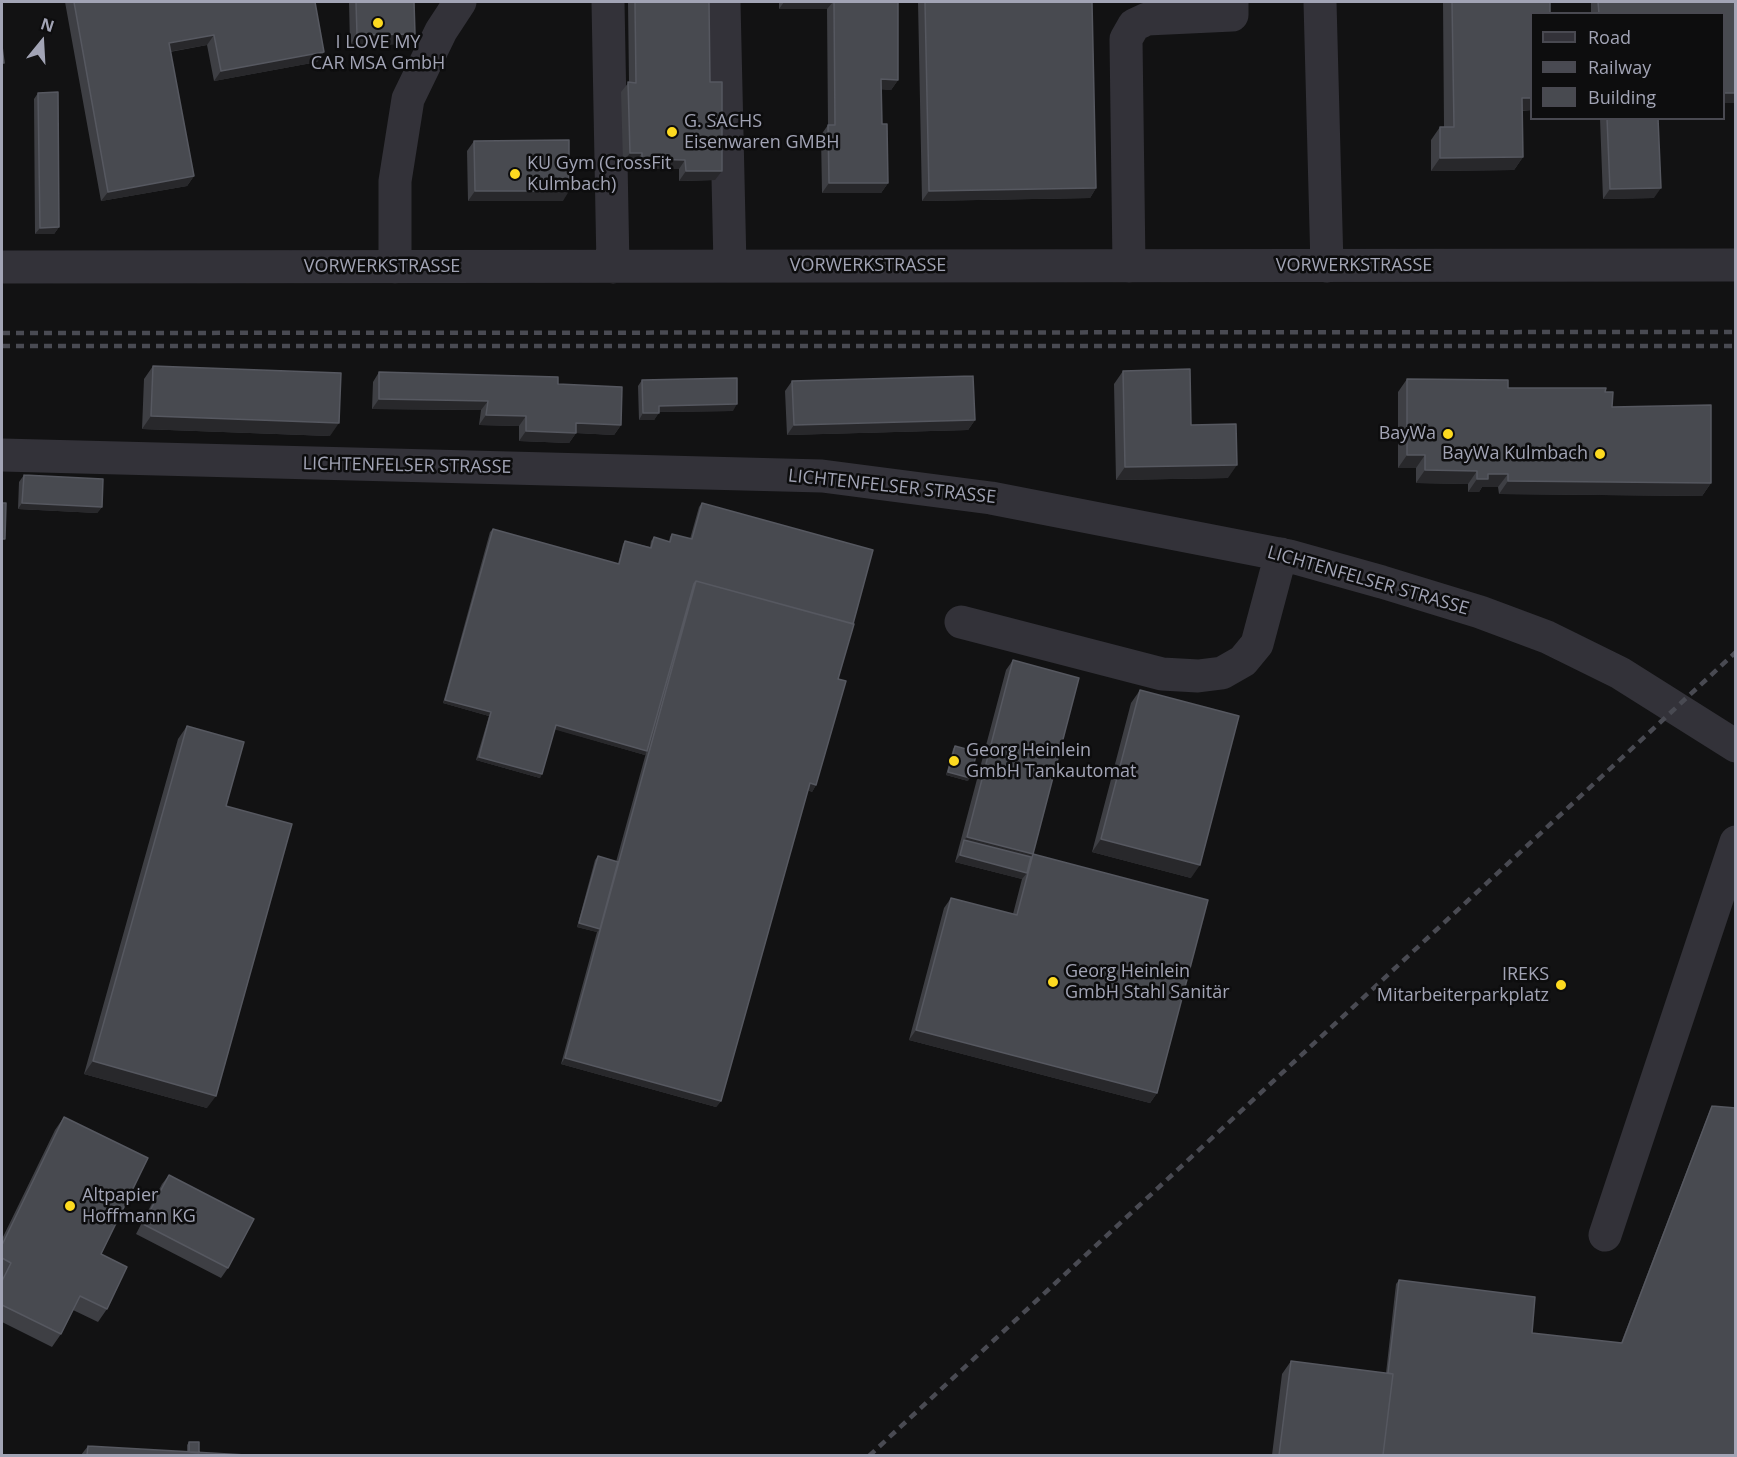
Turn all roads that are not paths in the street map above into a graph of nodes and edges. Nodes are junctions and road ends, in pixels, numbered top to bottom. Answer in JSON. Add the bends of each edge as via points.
{"nodes":[{"id":1,"x":460,"y":2,"type":"edge"},
{"id":2,"x":608,"y":2,"type":"edge"},
{"id":3,"x":724,"y":2,"type":"edge"},
{"id":4,"x":1232,"y":2,"type":"edge"},
{"id":5,"x":1320,"y":2,"type":"edge"},
{"id":6,"x":1736,"y":265,"type":"edge"},
{"id":7,"x":730,"y":266,"type":"junction"},
{"id":8,"x":1129,"y":266,"type":"junction"},
{"id":9,"x":1327,"y":266,"type":"junction"},
{"id":10,"x":2,"y":267,"type":"edge"},
{"id":11,"x":395,"y":267,"type":"junction"},
{"id":12,"x":613,"y":267,"type":"junction"},
{"id":13,"x":2,"y":456,"type":"edge"},
{"id":14,"x":1281,"y":554,"type":"junction"},
{"id":15,"x":961,"y":622,"type":"dead end"},
{"id":16,"x":1736,"y":746,"type":"edge"},
{"id":17,"x":1736,"y":842,"type":"edge"},
{"id":18,"x":1605,"y":1235,"type":"dead end"}],
"edges":[{"from":1,"to":11,"type":"street","via":[[441,31],[408,99],[395,181]]},
{"from":2,"to":12,"type":"street"},
{"from":3,"to":7,"type":"street"},
{"from":4,"to":8,"type":"street","via":[[1232,15],[1147,19],[1134,25],[1126,39]]},
{"from":5,"to":9,"type":"street"},
{"from":6,"to":9,"type":"street","name":"VORWERKSTRASSE"},
{"from":7,"to":8,"type":"street","name":"VORWERKSTRASSE"},
{"from":7,"to":12,"type":"street","name":"VORWERKSTRASSE"},
{"from":8,"to":9,"type":"street","name":"VORWERKSTRASSE"},
{"from":10,"to":11,"type":"street","name":"VORWERKSTRASSE"},
{"from":11,"to":12,"type":"street","name":"VORWERKSTRASSE"},
{"from":13,"to":14,"type":"street","name":"LICHTENFELSER STRASSE","via":[[822,476],[992,498]]},
{"from":14,"to":15,"type":"street","via":[[1257,644],[1243,661],[1222,673],[1162,674]]},
{"from":14,"to":16,"type":"street","name":"LICHTENFELSER STRASSE","via":[[1469,609],[1546,637],[1620,672]]},
{"from":17,"to":18,"type":"street"}]}
